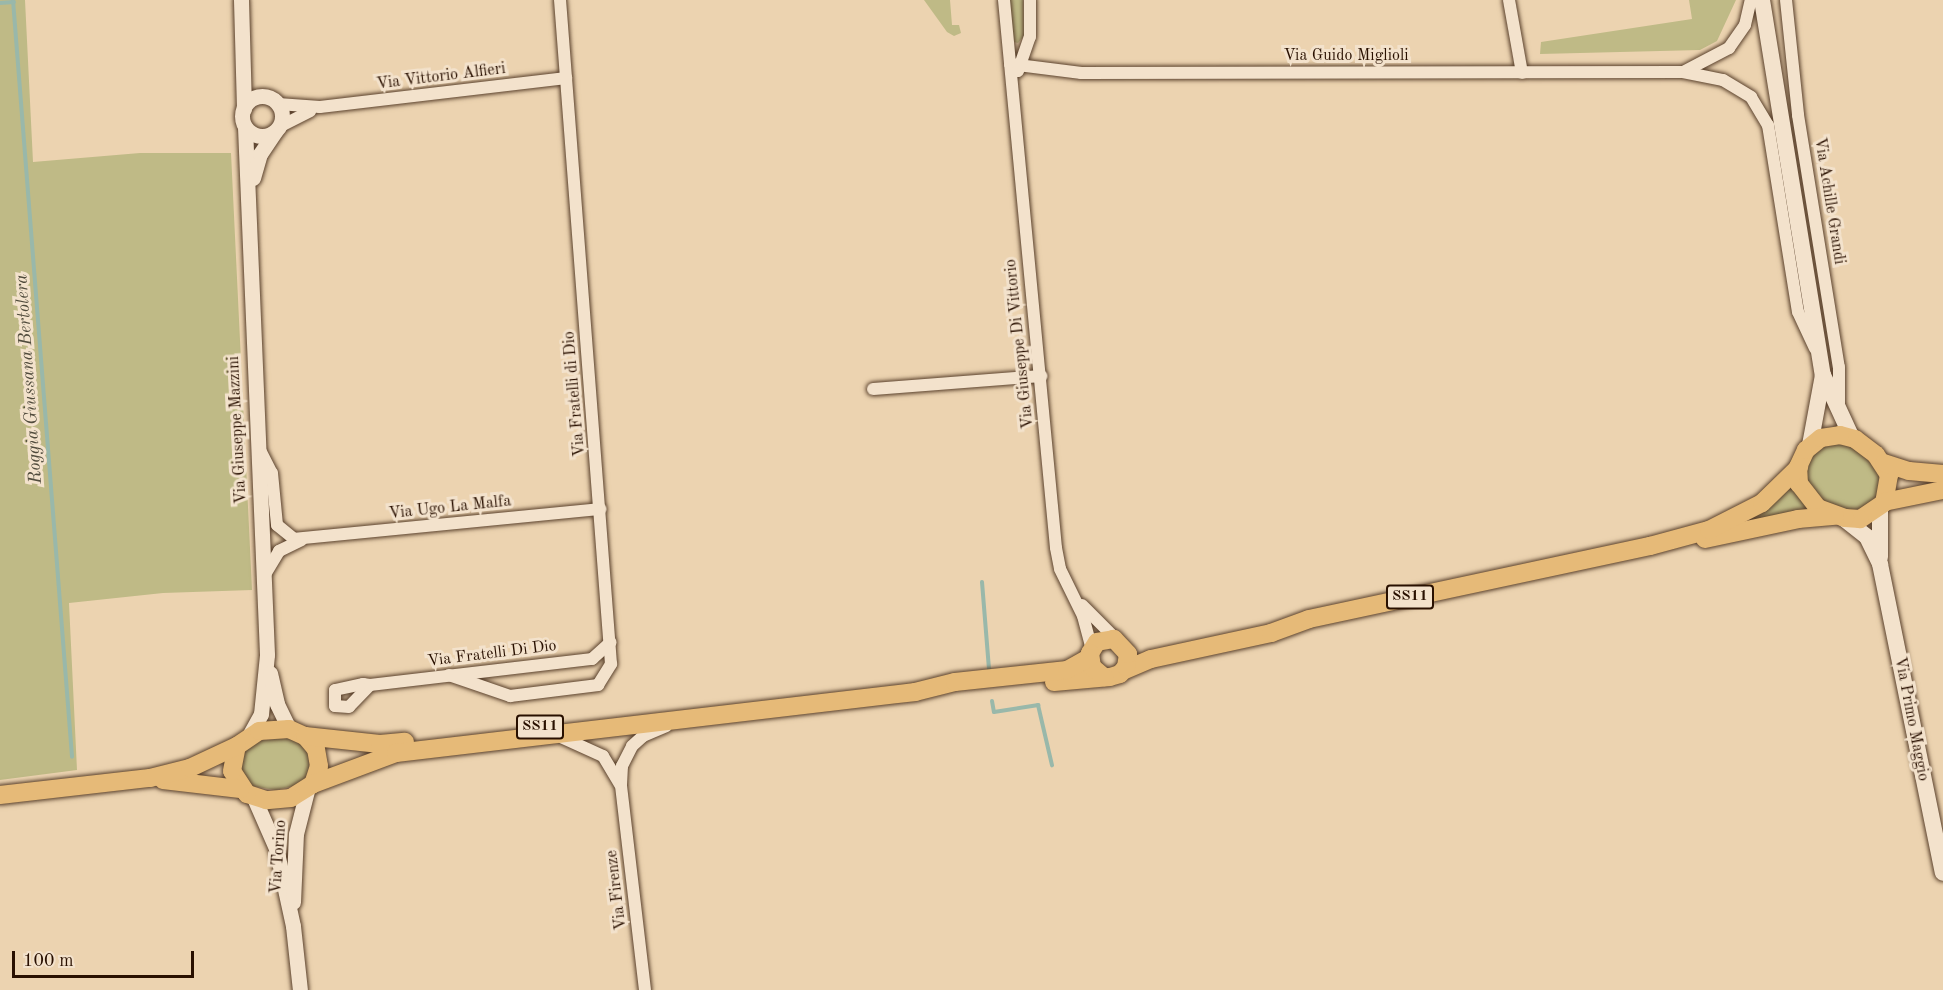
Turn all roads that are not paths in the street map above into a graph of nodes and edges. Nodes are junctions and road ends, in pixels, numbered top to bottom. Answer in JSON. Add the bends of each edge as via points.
{"nodes":[{"id":1,"x":241,"y":0,"type":"edge"},
{"id":2,"x":560,"y":0,"type":"edge"},
{"id":3,"x":1004,"y":0,"type":"edge"},
{"id":4,"x":1030,"y":0,"type":"edge"},
{"id":5,"x":1509,"y":0,"type":"edge"},
{"id":6,"x":1751,"y":0,"type":"edge"},
{"id":7,"x":1762,"y":0,"type":"edge"},
{"id":8,"x":1786,"y":0,"type":"edge"},
{"id":9,"x":1005,"y":40,"type":"junction"},
{"id":10,"x":1029,"y":41,"type":"junction"},
{"id":11,"x":242,"y":56,"type":"junction"},
{"id":12,"x":1015,"y":65,"type":"junction"},
{"id":13,"x":1683,"y":72,"type":"junction"},
{"id":14,"x":1522,"y":73,"type":"junction"},
{"id":15,"x":566,"y":78,"type":"junction"},
{"id":16,"x":273,"y":100,"type":"junction"},
{"id":17,"x":321,"y":107,"type":"junction"},
{"id":18,"x":244,"y":109,"type":"junction"},
{"id":19,"x":245,"y":127,"type":"junction"},
{"id":20,"x":277,"y":129,"type":"junction"},
{"id":21,"x":247,"y":204,"type":"junction"},
{"id":22,"x":1821,"y":354,"type":"junction"},
{"id":23,"x":1823,"y":375,"type":"junction"},
{"id":24,"x":1041,"y":376,"type":"junction"},
{"id":25,"x":873,"y":389,"type":"dead end"},
{"id":26,"x":1839,"y":407,"type":"junction"},
{"id":27,"x":1852,"y":438,"type":"junction"},
{"id":28,"x":1810,"y":445,"type":"junction"},
{"id":29,"x":257,"y":446,"type":"junction"},
{"id":30,"x":1884,"y":463,"type":"junction"},
{"id":31,"x":1799,"y":467,"type":"junction"},
{"id":32,"x":1943,"y":474,"type":"edge"},
{"id":33,"x":1943,"y":490,"type":"edge"},
{"id":34,"x":1882,"y":505,"type":"junction"},
{"id":35,"x":601,"y":509,"type":"junction"},
{"id":36,"x":1840,"y":517,"type":"junction"},
{"id":37,"x":303,"y":540,"type":"junction"},
{"id":38,"x":1650,"y":546,"type":"junction"},
{"id":39,"x":1880,"y":564,"type":"junction"},
{"id":40,"x":263,"y":580,"type":"junction"},
{"id":41,"x":1073,"y":595,"type":"junction"},
{"id":42,"x":1309,"y":619,"type":"junction"},
{"id":43,"x":611,"y":642,"type":"junction"},
{"id":44,"x":1122,"y":644,"type":"junction"},
{"id":45,"x":1090,"y":654,"type":"junction"},
{"id":46,"x":267,"y":655,"type":"junction"},
{"id":47,"x":503,"y":669,"type":"junction"},
{"id":48,"x":1125,"y":670,"type":"junction"},
{"id":49,"x":449,"y":675,"type":"junction"},
{"id":50,"x":1104,"y":677,"type":"junction"},
{"id":51,"x":369,"y":685,"type":"dead end"},
{"id":52,"x":915,"y":692,"type":"junction"},
{"id":53,"x":503,"y":696,"type":"junction"},
{"id":54,"x":701,"y":717,"type":"junction"},
{"id":55,"x":672,"y":723,"type":"junction"},
{"id":56,"x":297,"y":732,"type":"junction"},
{"id":57,"x":561,"y":737,"type":"junction"},
{"id":58,"x":243,"y":740,"type":"junction"},
{"id":59,"x":150,"y":778,"type":"junction"},
{"id":60,"x":621,"y":786,"type":"junction"},
{"id":61,"x":310,"y":788,"type":"junction"},
{"id":62,"x":247,"y":793,"type":"junction"},
{"id":63,"x":0,"y":795,"type":"edge"},
{"id":64,"x":1943,"y":873,"type":"edge"},
{"id":65,"x":293,"y":926,"type":"junction"},
{"id":66,"x":300,"y":990,"type":"edge"},
{"id":67,"x":645,"y":990,"type":"edge"}],
"edges":[{"from":1,"to":11,"type":"street","name":"Via Giuseppe Mazzini"},
{"from":2,"to":15,"type":"street","name":"Via Fratelli di Dio"},
{"from":3,"to":9,"type":"street","name":"Via Giuseppe Di Vittorio"},
{"from":4,"to":10,"type":"street","name":"Via Giuseppe Di Vittorio"},
{"from":5,"to":14,"type":"street"},
{"from":6,"to":13,"type":"street","via":[[1745,25],[1729,48]]},
{"from":7,"to":22,"type":"main road"},
{"from":8,"to":26,"type":"street","name":"Via Achille Grandi","via":[[1798,115],[1839,367]]},
{"from":9,"to":10,"type":"street","via":[[1015,48]]},
{"from":9,"to":12,"type":"street","name":"Via Giuseppe Di Vittorio"},
{"from":10,"to":12,"type":"street","name":"Via Giuseppe Di Vittorio"},
{"from":11,"to":16,"type":"street","name":"Via Giuseppe Mazzini","via":[[250,79]]},
{"from":11,"to":18,"type":"street","name":"Via Giuseppe Mazzini"},
{"from":12,"to":14,"type":"street","name":"Via Guido Miglioli","via":[[1081,73]]},
{"from":12,"to":24,"type":"street","name":"Via Giuseppe Di Vittorio","via":[[1013,86]]},
{"from":13,"to":14,"type":"street","name":"Via Guido Miglioli"},
{"from":13,"to":22,"type":"street","name":"Via Guido Miglioli","via":[[1735,85],[1763,112],[1798,312]]},
{"from":15,"to":17,"type":"street","name":"Via Vittorio Alfieri"},
{"from":15,"to":35,"type":"street","name":"Via Fratelli di Dio"},
{"from":16,"to":17,"type":"street","name":"Via Vittorio Alfieri"},
{"from":16,"to":18,"type":"street","via":[[255,98]]},
{"from":16,"to":20,"type":"street","via":[[282,115]]},
{"from":17,"to":20,"type":"street","name":"Via Vittorio Alfieri"},
{"from":18,"to":19,"type":"street","name":"Via Giuseppe Mazzini"},
{"from":19,"to":20,"type":"street","via":[[258,136]]},
{"from":19,"to":21,"type":"street","name":"Via Giuseppe Mazzini"},
{"from":20,"to":21,"type":"street","name":"Via Giuseppe Mazzini","via":[[257,160]]},
{"from":21,"to":29,"type":"street","name":"Via Giuseppe Mazzini"},
{"from":22,"to":23,"type":"main road"},
{"from":23,"to":26,"type":"main road"},
{"from":23,"to":28,"type":"main road"},
{"from":24,"to":25,"type":"street"},
{"from":24,"to":41,"type":"street","name":"Via Giuseppe Di Vittorio","via":[[1056,548],[1060,569]]},
{"from":26,"to":27,"type":"main road"},
{"from":27,"to":28,"type":"main road","via":[[1830,435]]},
{"from":27,"to":30,"type":"main road"},
{"from":28,"to":31,"type":"main road","number":"SS11"},
{"from":29,"to":37,"type":"street","via":[[272,473],[277,525],[287,537]]},
{"from":29,"to":40,"type":"street","name":"Via Giuseppe Mazzini"},
{"from":30,"to":32,"type":"main road","via":[[1909,471]]},
{"from":30,"to":34,"type":"main road","via":[[1890,482]]},
{"from":31,"to":36,"type":"main road","via":[[1799,484],[1807,499]]},
{"from":31,"to":38,"type":"main road","number":"SS11","via":[[1768,499],[1734,519]]},
{"from":33,"to":34,"type":"main road","number":"SS11"},
{"from":34,"to":36,"type":"main road","number":"SS11","via":[[1860,519]]},
{"from":34,"to":39,"type":"main road","name":"Via Primo Maggio"},
{"from":35,"to":37,"type":"street","name":"Via Ugo La Malfa"},
{"from":35,"to":43,"type":"street","name":"Via Fratelli di Dio"},
{"from":36,"to":38,"type":"main road","number":"SS11"},
{"from":36,"to":39,"type":"main road","name":"Via Primo Maggio","via":[[1867,537]]},
{"from":37,"to":40,"type":"street","name":"Via Ugo La Malfa","via":[[279,551]]},
{"from":38,"to":42,"type":"main road","number":"SS11"},
{"from":39,"to":64,"type":"main road","name":"Via Primo Maggio"},
{"from":40,"to":46,"type":"street","name":"Via Giuseppe Mazzini"},
{"from":41,"to":44,"type":"street","name":"Via Giuseppe Di Vittorio"},
{"from":41,"to":45,"type":"street","name":"Via Giuseppe Di Vittorio"},
{"from":42,"to":44,"type":"main road","number":"SS11","via":[[1268,621],[1152,647]]},
{"from":42,"to":48,"type":"main road","number":"SS11","via":[[1271,633],[1152,659]]},
{"from":43,"to":47,"type":"street","name":"Via Fratelli Di Dio","via":[[592,659]]},
{"from":43,"to":53,"type":"street","name":"Via Fratelli di Dio","via":[[610,668],[598,685]]},
{"from":44,"to":45,"type":"main road","number":"SS11","via":[[1102,639]]},
{"from":44,"to":48,"type":"main road","via":[[1129,661]]},
{"from":45,"to":50,"type":"main road","via":[[1094,670]]},
{"from":45,"to":52,"type":"main road","number":"SS11","via":[[1067,670],[955,682]]},
{"from":46,"to":56,"type":"street","name":"Via Giuseppe Mazzini","via":[[277,704]]},
{"from":46,"to":58,"type":"street","name":"Via Giuseppe Mazzini","via":[[261,714]]},
{"from":47,"to":49,"type":"street","name":"Via Fratelli Di Dio"},
{"from":47,"to":53,"type":"street","name":"Via Fratelli di Dio","via":[[496,686]]},
{"from":48,"to":50,"type":"main road","number":"SS11","via":[[1117,676]]},
{"from":49,"to":51,"type":"street","name":"Via Fratelli Di Dio"},
{"from":49,"to":53,"type":"street","name":"Via Fratelli di Dio"},
{"from":50,"to":52,"type":"main road","number":"SS11","via":[[956,692]]},
{"from":52,"to":54,"type":"main road","number":"SS11"},
{"from":54,"to":55,"type":"main road","number":"SS11"},
{"from":54,"to":56,"type":"main road","number":"SS11","via":[[628,718],[389,744]]},
{"from":55,"to":57,"type":"main road","number":"SS11"},
{"from":55,"to":60,"type":"street","name":"Via Firenze","via":[[643,736],[632,746],[622,766]]},
{"from":56,"to":58,"type":"main road","number":"SS11"},
{"from":56,"to":61,"type":"main road","via":[[319,760]]},
{"from":57,"to":60,"type":"street","name":"Via Firenze","via":[[603,756]]},
{"from":57,"to":61,"type":"main road","number":"SS11","via":[[396,753]]},
{"from":58,"to":59,"type":"main road","number":"SS11","via":[[190,768]]},
{"from":58,"to":62,"type":"main road","via":[[232,771]]},
{"from":59,"to":62,"type":"main road","number":"SS11"},
{"from":59,"to":63,"type":"main road","number":"SS11"},
{"from":60,"to":67,"type":"street","name":"Via Firenze"},
{"from":61,"to":62,"type":"main road","number":"SS11","via":[[291,798]]},
{"from":61,"to":65,"type":"street","name":"Via Torino","via":[[296,834]]},
{"from":62,"to":65,"type":"street","name":"Via Torino","via":[[276,848]]},
{"from":65,"to":66,"type":"street","name":"Via Torino"}]}
